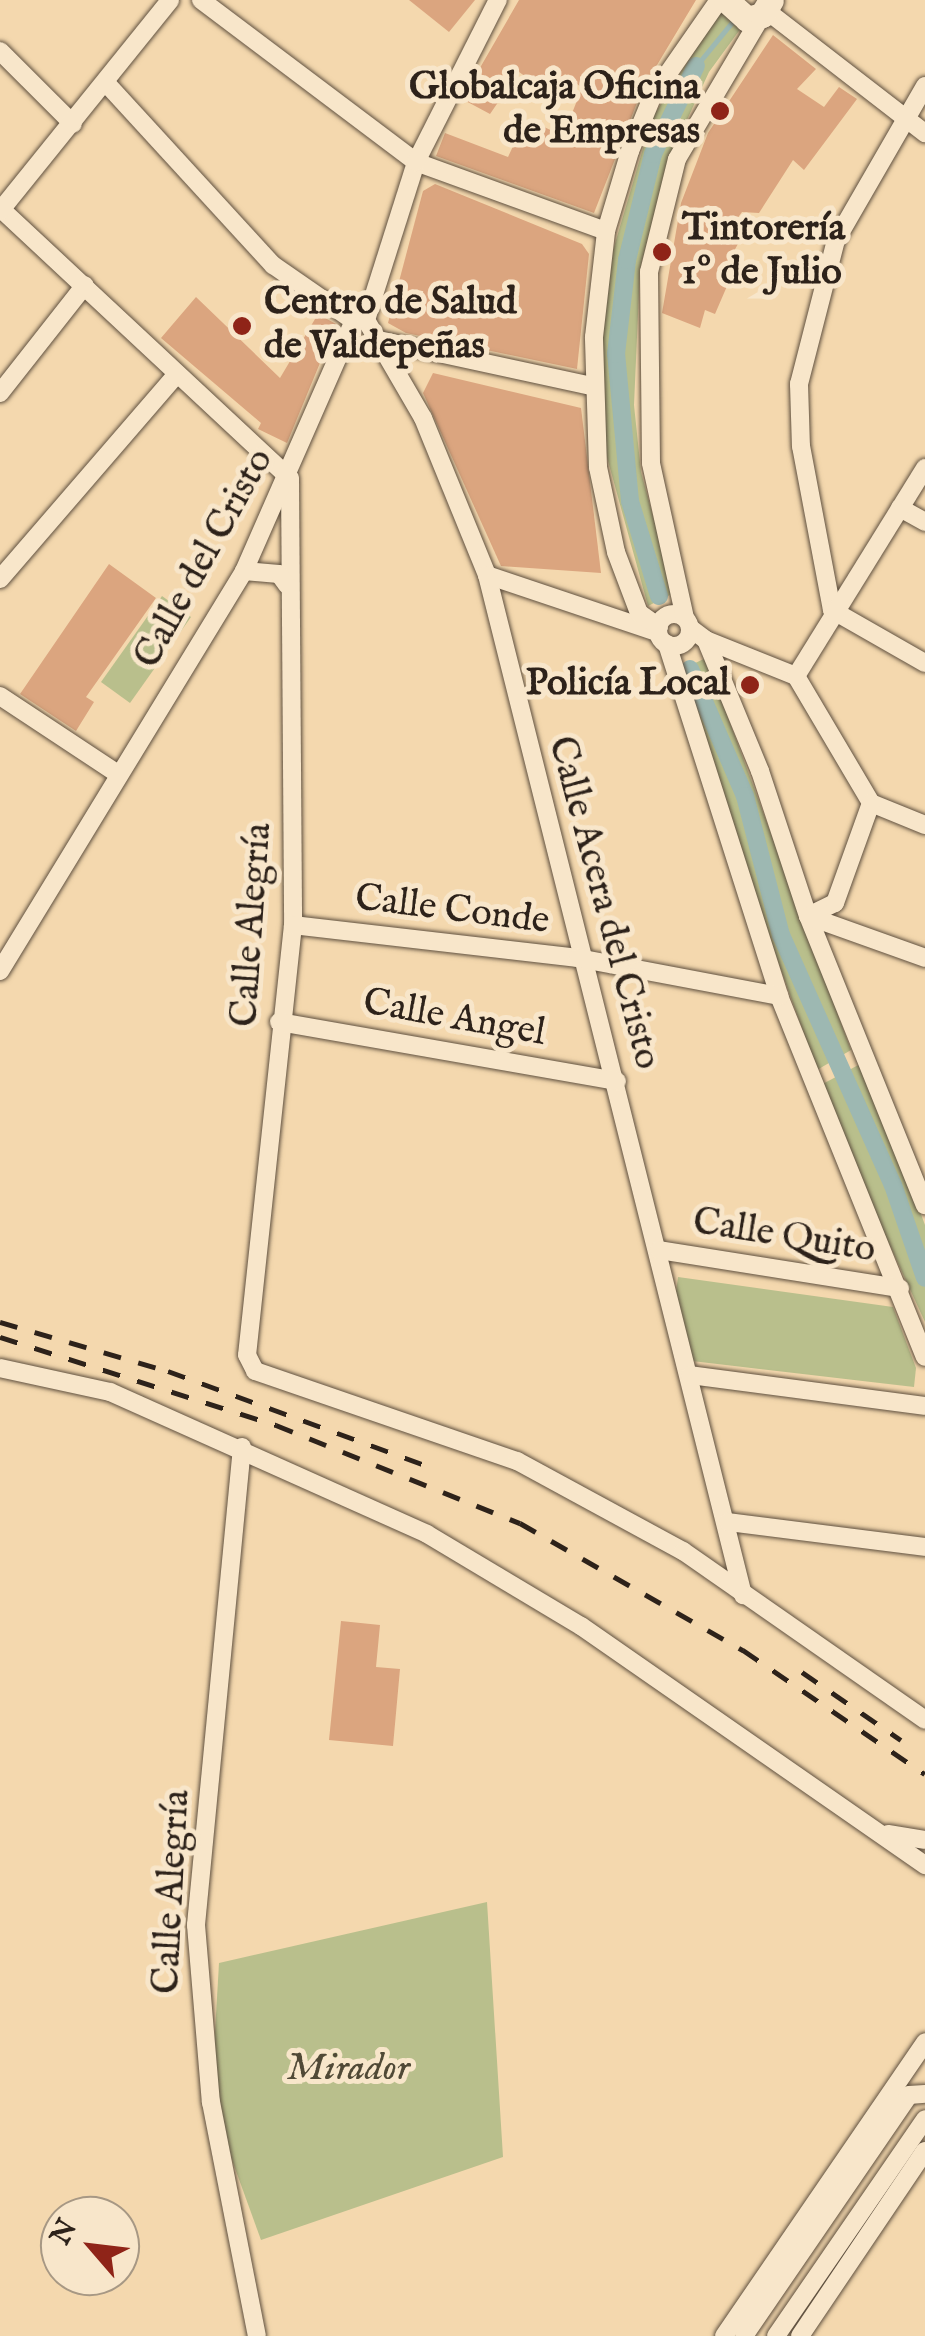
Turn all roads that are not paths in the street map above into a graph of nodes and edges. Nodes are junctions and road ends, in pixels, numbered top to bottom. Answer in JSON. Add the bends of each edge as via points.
{"nodes":[{"id":1,"x":170,"y":0,"type":"edge"},
{"id":2,"x":200,"y":0,"type":"edge"},
{"id":3,"x":498,"y":0,"type":"edge"},
{"id":4,"x":722,"y":0,"type":"edge"},
{"id":5,"x":769,"y":6,"type":"edge"},
{"id":6,"x":0,"y":51,"type":"edge"},
{"id":7,"x":106,"y":84,"type":"junction"},
{"id":8,"x":925,"y":86,"type":"edge"},
{"id":9,"x":902,"y":115,"type":"junction"},
{"id":10,"x":73,"y":124,"type":"junction"},
{"id":11,"x":925,"y":133,"type":"edge"},
{"id":12,"x":416,"y":162,"type":"junction"},
{"id":13,"x":1,"y":209,"type":"edge"},
{"id":14,"x":606,"y":231,"type":"junction"},
{"id":15,"x":85,"y":285,"type":"junction"},
{"id":16,"x":360,"y":320,"type":"junction"},
{"id":17,"x":374,"y":340,"type":"junction"},
{"id":18,"x":177,"y":374,"type":"junction"},
{"id":19,"x":592,"y":386,"type":"junction"},
{"id":20,"x":0,"y":392,"type":"edge"},
{"id":21,"x":925,"y":468,"type":"edge"},
{"id":22,"x":290,"y":478,"type":"junction"},
{"id":23,"x":900,"y":508,"type":"junction"},
{"id":24,"x":925,"y":522,"type":"edge"},
{"id":25,"x":244,"y":570,"type":"junction"},
{"id":26,"x":488,"y":575,"type":"junction"},
{"id":27,"x":0,"y":579,"type":"edge"},
{"id":28,"x":287,"y":584,"type":"junction"},
{"id":29,"x":832,"y":610,"type":"junction"},
{"id":30,"x":688,"y":623,"type":"junction"},
{"id":31,"x":661,"y":634,"type":"junction"},
{"id":32,"x":706,"y":640,"type":"junction"},
{"id":33,"x":925,"y":664,"type":"edge"},
{"id":34,"x":796,"y":676,"type":"junction"},
{"id":35,"x":0,"y":696,"type":"edge"},
{"id":36,"x":118,"y":774,"type":"junction"},
{"id":37,"x":872,"y":802,"type":"junction"},
{"id":38,"x":925,"y":825,"type":"edge"},
{"id":39,"x":808,"y":916,"type":"junction"},
{"id":40,"x":293,"y":925,"type":"junction"},
{"id":41,"x":578,"y":958,"type":"junction"},
{"id":42,"x":925,"y":958,"type":"edge"},
{"id":43,"x":0,"y":971,"type":"edge"},
{"id":44,"x":780,"y":996,"type":"junction"},
{"id":45,"x":280,"y":1022,"type":"junction"},
{"id":46,"x":616,"y":1080,"type":"junction"},
{"id":47,"x":925,"y":1205,"type":"edge"},
{"id":48,"x":659,"y":1250,"type":"junction"},
{"id":49,"x":900,"y":1288,"type":"junction"},
{"id":50,"x":925,"y":1357,"type":"edge"},
{"id":51,"x":0,"y":1368,"type":"edge"},
{"id":52,"x":690,"y":1375,"type":"junction"},
{"id":53,"x":925,"y":1406,"type":"edge"},
{"id":54,"x":242,"y":1447,"type":"junction"},
{"id":55,"x":728,"y":1522,"type":"junction"},
{"id":56,"x":925,"y":1547,"type":"edge"},
{"id":57,"x":743,"y":1595,"type":"junction"},
{"id":58,"x":925,"y":1720,"type":"edge"},
{"id":59,"x":888,"y":1834,"type":"junction"},
{"id":60,"x":925,"y":1840,"type":"edge"},
{"id":61,"x":925,"y":1866,"type":"edge"},
{"id":62,"x":924,"y":2044,"type":"edge"},
{"id":63,"x":925,"y":2094,"type":"edge"},
{"id":64,"x":925,"y":2119,"type":"edge"},
{"id":65,"x":925,"y":2150,"type":"edge"},
{"id":66,"x":258,"y":2336,"type":"edge"},
{"id":67,"x":724,"y":2336,"type":"edge"},
{"id":68,"x":744,"y":2336,"type":"edge"},
{"id":69,"x":776,"y":2336,"type":"edge"},
{"id":70,"x":800,"y":2336,"type":"edge"}],
"edges":[{"from":1,"to":7,"type":"street"},
{"from":2,"to":12,"type":"street"},
{"from":3,"to":12,"type":"street","name":"Calle del Cristo"},
{"from":4,"to":5,"type":"street","via":[[739,18]]},
{"from":4,"to":14,"type":"street","via":[[653,96]]},
{"from":5,"to":9,"type":"street"},
{"from":5,"to":30,"type":"street","via":[[676,159],[648,272],[650,463]]},
{"from":6,"to":10,"type":"street"},
{"from":7,"to":10,"type":"street"},
{"from":7,"to":16,"type":"street","via":[[273,265]]},
{"from":8,"to":9,"type":"street"},
{"from":9,"to":11,"type":"street"},
{"from":9,"to":29,"type":"street","via":[[836,240],[799,384],[808,495]]},
{"from":10,"to":13,"type":"street"},
{"from":12,"to":14,"type":"street"},
{"from":12,"to":16,"type":"street","name":"Calle del Cristo"},
{"from":13,"to":15,"type":"street"},
{"from":14,"to":19,"type":"street"},
{"from":15,"to":18,"type":"street"},
{"from":15,"to":20,"type":"street"},
{"from":16,"to":17,"type":"street","name":"Calle Acera del Cristo"},
{"from":16,"to":22,"type":"street","name":"Calle del Cristo"},
{"from":17,"to":19,"type":"street"},
{"from":17,"to":26,"type":"street","name":"Calle Acera del Cristo","via":[[422,418]]},
{"from":18,"to":22,"type":"street"},
{"from":18,"to":27,"type":"street"},
{"from":19,"to":31,"type":"street","via":[[616,552],[639,613]]},
{"from":21,"to":23,"type":"street"},
{"from":22,"to":25,"type":"street","name":"Calle del Cristo"},
{"from":22,"to":28,"type":"street","name":"Calle Alegría"},
{"from":23,"to":24,"type":"street"},
{"from":23,"to":29,"type":"street"},
{"from":25,"to":28,"type":"street","via":[[279,574]]},
{"from":25,"to":36,"type":"street","name":"Calle del Cristo"},
{"from":26,"to":31,"type":"street"},
{"from":26,"to":41,"type":"street","name":"Calle Acera del Cristo"},
{"from":28,"to":40,"type":"street","name":"Calle Alegría"},
{"from":29,"to":33,"type":"street"},
{"from":29,"to":34,"type":"street"},
{"from":30,"to":31,"type":"street","via":[[669,615]]},
{"from":30,"to":31,"type":"street","via":[[681,644]]},
{"from":30,"to":32,"type":"street"},
{"from":31,"to":44,"type":"street"},
{"from":32,"to":34,"type":"street"},
{"from":32,"to":39,"type":"street"},
{"from":34,"to":37,"type":"street"},
{"from":35,"to":36,"type":"street"},
{"from":36,"to":43,"type":"street","name":"Calle del Cristo"},
{"from":37,"to":38,"type":"street"},
{"from":37,"to":39,"type":"street","via":[[835,903]]},
{"from":39,"to":42,"type":"street"},
{"from":39,"to":47,"type":"street"},
{"from":40,"to":41,"type":"street","name":"Calle Conde"},
{"from":40,"to":45,"type":"street","name":"Calle Alegría"},
{"from":41,"to":44,"type":"street","name":"Calle Conde"},
{"from":41,"to":46,"type":"street","name":"Calle Acera del Cristo"},
{"from":44,"to":49,"type":"street"},
{"from":45,"to":46,"type":"street","name":"Calle Angel"},
{"from":45,"to":57,"type":"street","name":"Calle Alegría","via":[[273,1171],[247,1354],[255,1371],[518,1461],[683,1551]]},
{"from":46,"to":48,"type":"street","name":"Calle Acera del Cristo"},
{"from":48,"to":49,"type":"street","name":"Calle Quito"},
{"from":48,"to":52,"type":"street","name":"Calle Acera del Cristo"},
{"from":49,"to":50,"type":"street"},
{"from":51,"to":54,"type":"street","via":[[110,1392]]},
{"from":52,"to":53,"type":"street"},
{"from":52,"to":55,"type":"street","name":"Calle Acera del Cristo"},
{"from":54,"to":59,"type":"street","via":[[427,1534],[581,1626]]},
{"from":54,"to":66,"type":"street","name":"Calle Alegría","via":[[196,1925],[211,2102]]},
{"from":55,"to":56,"type":"street"},
{"from":55,"to":57,"type":"street","name":"Calle Acera del Cristo"},
{"from":57,"to":58,"type":"street"},
{"from":59,"to":60,"type":"street"},
{"from":59,"to":61,"type":"street"},
{"from":62,"to":67,"type":"street"},
{"from":63,"to":68,"type":"street","via":[[909,2095]]},
{"from":64,"to":69,"type":"street"},
{"from":65,"to":70,"type":"street"}]}
